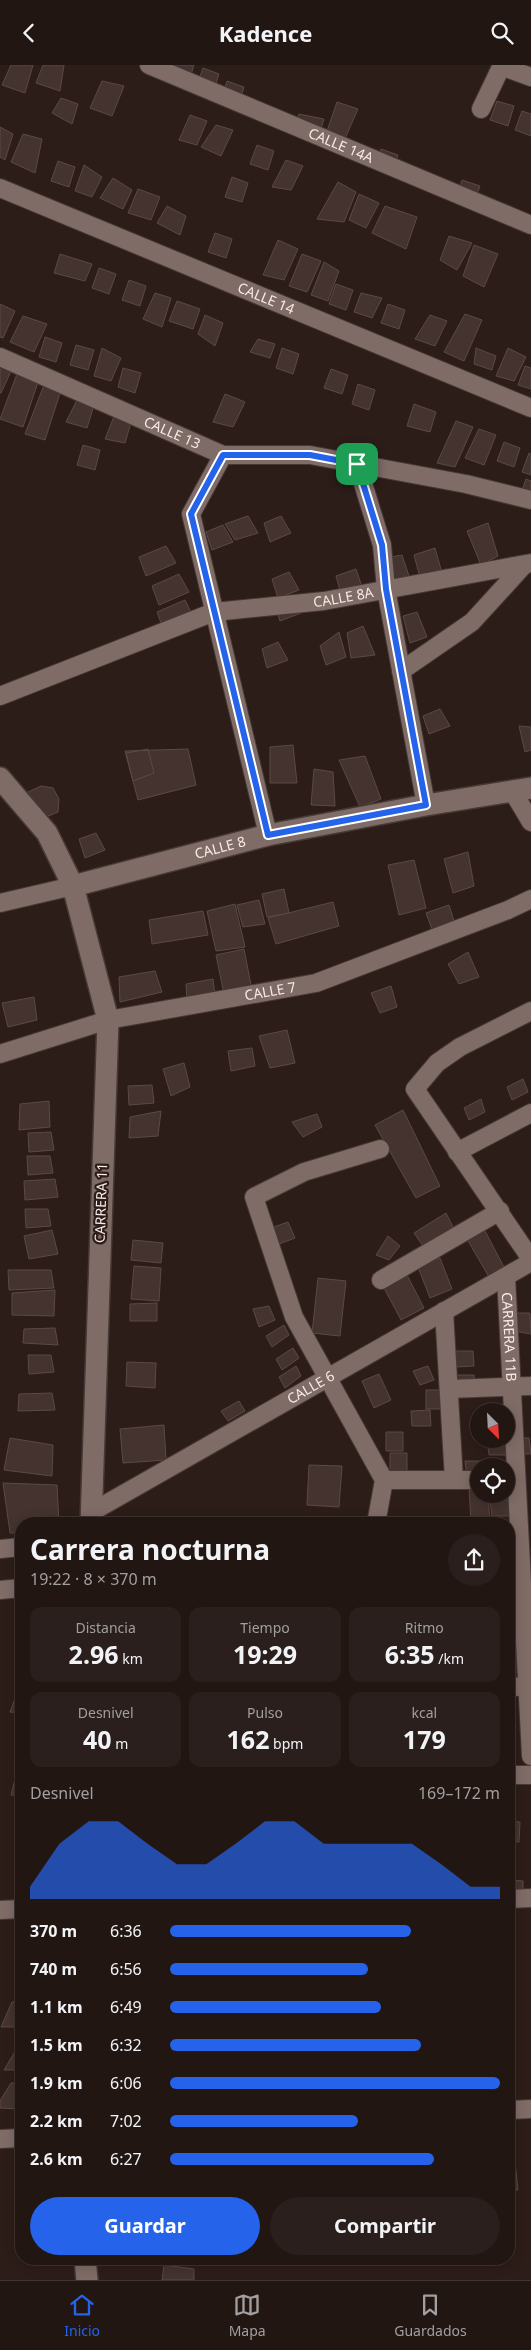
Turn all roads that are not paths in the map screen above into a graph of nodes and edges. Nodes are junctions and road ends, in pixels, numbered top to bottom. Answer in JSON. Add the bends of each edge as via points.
{"nodes":[{"id":1,"x":149,"y":65,"type":"edge"},
{"id":2,"x":502,"y":65,"type":"edge"},
{"id":3,"x":531,"y":77,"type":"edge"},
{"id":4,"x":481,"y":109,"type":"dead end"},
{"id":5,"x":0,"y":188,"type":"edge"},
{"id":6,"x":531,"y":225,"type":"edge"},
{"id":7,"x":0,"y":357,"type":"edge"},
{"id":8,"x":531,"y":408,"type":"edge"},
{"id":9,"x":223,"y":455,"type":"junction"},
{"id":10,"x":357,"y":464,"type":"junction"},
{"id":11,"x":531,"y":500,"type":"edge"},
{"id":12,"x":528,"y":564,"type":"edge"},
{"id":13,"x":386,"y":589,"type":"junction"},
{"id":14,"x":214,"y":612,"type":"junction"},
{"id":15,"x":402,"y":671,"type":"junction"},
{"id":16,"x":0,"y":696,"type":"edge"},
{"id":17,"x":0,"y":778,"type":"edge"},
{"id":18,"x":522,"y":790,"type":"edge"},
{"id":19,"x":426,"y":805,"type":"junction"},
{"id":20,"x":531,"y":822,"type":"edge"},
{"id":21,"x":268,"y":835,"type":"junction"},
{"id":22,"x":73,"y":886,"type":"junction"},
{"id":23,"x":531,"y":899,"type":"edge"},
{"id":24,"x":0,"y":903,"type":"edge"},
{"id":25,"x":531,"y":1011,"type":"edge"},
{"id":26,"x":108,"y":1020,"type":"junction"},
{"id":27,"x":0,"y":1054,"type":"edge"},
{"id":28,"x":531,"y":1113,"type":"edge"},
{"id":29,"x":380,"y":1149,"type":"dead end"},
{"id":30,"x":457,"y":1152,"type":"junction"},
{"id":31,"x":500,"y":1211,"type":"junction"},
{"id":32,"x":531,"y":1261,"type":"edge"},
{"id":33,"x":506,"y":1277,"type":"junction"},
{"id":34,"x":381,"y":1280,"type":"dead end"},
{"id":35,"x":444,"y":1311,"type":"junction"},
{"id":36,"x":328,"y":1377,"type":"junction"},
{"id":37,"x":531,"y":1386,"type":"edge"},
{"id":38,"x":511,"y":1387,"type":"junction"},
{"id":39,"x":449,"y":1389,"type":"junction"},
{"id":40,"x":384,"y":1480,"type":"junction"},
{"id":41,"x":454,"y":1480,"type":"junction"},
{"id":42,"x":470,"y":1480,"type":"edge"},
{"id":43,"x":518,"y":1480,"type":"edge"},
{"id":44,"x":91,"y":1517,"type":"edge"},
{"id":45,"x":93,"y":1517,"type":"edge"},
{"id":46,"x":377,"y":1517,"type":"edge"},
{"id":47,"x":15,"y":1548,"type":"edge"},
{"id":48,"x":0,"y":1549,"type":"edge"},
{"id":49,"x":521,"y":1587,"type":"edge"},
{"id":50,"x":15,"y":1589,"type":"edge"},
{"id":51,"x":0,"y":1590,"type":"edge"},
{"id":52,"x":515,"y":1687,"type":"edge"},
{"id":53,"x":529,"y":1688,"type":"edge"},
{"id":54,"x":531,"y":1756,"type":"edge"},
{"id":55,"x":515,"y":1775,"type":"edge"},
{"id":56,"x":531,"y":1775,"type":"edge"},
{"id":57,"x":515,"y":1899,"type":"edge"},
{"id":58,"x":531,"y":1899,"type":"edge"},
{"id":59,"x":15,"y":1909,"type":"edge"},
{"id":60,"x":0,"y":1910,"type":"edge"},
{"id":61,"x":531,"y":2109,"type":"edge"},
{"id":62,"x":515,"y":2110,"type":"edge"},
{"id":63,"x":15,"y":2138,"type":"edge"},
{"id":64,"x":0,"y":2139,"type":"edge"},
{"id":65,"x":85,"y":2265,"type":"edge"},
{"id":66,"x":74,"y":2280,"type":"edge"},
{"id":67,"x":86,"y":2280,"type":"edge"}],
"edges":[{"from":1,"to":6,"type":"street","name":"CALLE 14A"},
{"from":2,"to":3,"type":"street"},
{"from":2,"to":4,"type":"street"},
{"from":5,"to":8,"type":"street","name":"CALLE 14"},
{"from":7,"to":9,"type":"street","name":"CALLE 13"},
{"from":9,"to":10,"type":"street","name":"CALLE 13","via":[[310,455]]},
{"from":9,"to":14,"type":"street","via":[[191,514]]},
{"from":10,"to":11,"type":"street","name":"CALLE 13"},
{"from":10,"to":13,"type":"street","via":[[382,545]]},
{"from":12,"to":13,"type":"street","name":"CALLE 8A"},
{"from":12,"to":15,"type":"street","via":[[472,622]]},
{"from":13,"to":14,"type":"street","name":"CALLE 8A","via":[[324,601]]},
{"from":13,"to":15,"type":"street"},
{"from":14,"to":16,"type":"street","name":"CALLE 8A"},
{"from":14,"to":21,"type":"street"},
{"from":15,"to":19,"type":"street"},
{"from":17,"to":22,"type":"street","name":"CARRERA 11","via":[[47,833]]},
{"from":18,"to":19,"type":"street","name":"CALLE 8"},
{"from":18,"to":20,"type":"street"},
{"from":19,"to":21,"type":"street","name":"CALLE 8"},
{"from":21,"to":22,"type":"street","name":"CALLE 8"},
{"from":22,"to":24,"type":"street","name":"CALLE 8"},
{"from":22,"to":26,"type":"street","name":"CARRERA 11"},
{"from":23,"to":26,"type":"street","name":"CALLE 7","via":[[316,983]]},
{"from":25,"to":30,"type":"street","via":[[460,1047],[437,1063],[414,1089]]},
{"from":26,"to":27,"type":"street","name":"CALLE 7"},
{"from":26,"to":44,"type":"street","name":"CARRERA 11"},
{"from":28,"to":30,"type":"street"},
{"from":29,"to":36,"type":"street","via":[[304,1172],[254,1197],[294,1317]]},
{"from":30,"to":31,"type":"street"},
{"from":31,"to":32,"type":"street"},
{"from":31,"to":34,"type":"street"},
{"from":32,"to":33,"type":"street","name":"CALLE 6"},
{"from":33,"to":35,"type":"street","name":"CALLE 6"},
{"from":33,"to":38,"type":"street","name":"CARRERA 11B"},
{"from":35,"to":36,"type":"street","name":"CALLE 6"},
{"from":35,"to":39,"type":"street"},
{"from":36,"to":40,"type":"street"},
{"from":36,"to":45,"type":"street","name":"CALLE 6"},
{"from":37,"to":38,"type":"street"},
{"from":38,"to":39,"type":"street"},
{"from":38,"to":43,"type":"street","name":"CARRERA 11B"},
{"from":39,"to":41,"type":"street"},
{"from":40,"to":41,"type":"street"},
{"from":40,"to":46,"type":"street"},
{"from":41,"to":42,"type":"street"},
{"from":43,"to":49,"type":"street","name":"CARRERA 11B"},
{"from":47,"to":48,"type":"street"},
{"from":49,"to":53,"type":"street","name":"CARRERA 11B"},
{"from":50,"to":51,"type":"street"},
{"from":52,"to":53,"type":"street"},
{"from":53,"to":54,"type":"street","name":"CARRERA 11B"},
{"from":55,"to":56,"type":"street"},
{"from":57,"to":58,"type":"street"},
{"from":59,"to":60,"type":"street"},
{"from":61,"to":62,"type":"street"},
{"from":63,"to":64,"type":"street"},
{"from":65,"to":67,"type":"street"},
{"from":66,"to":67,"type":"street"}]}
